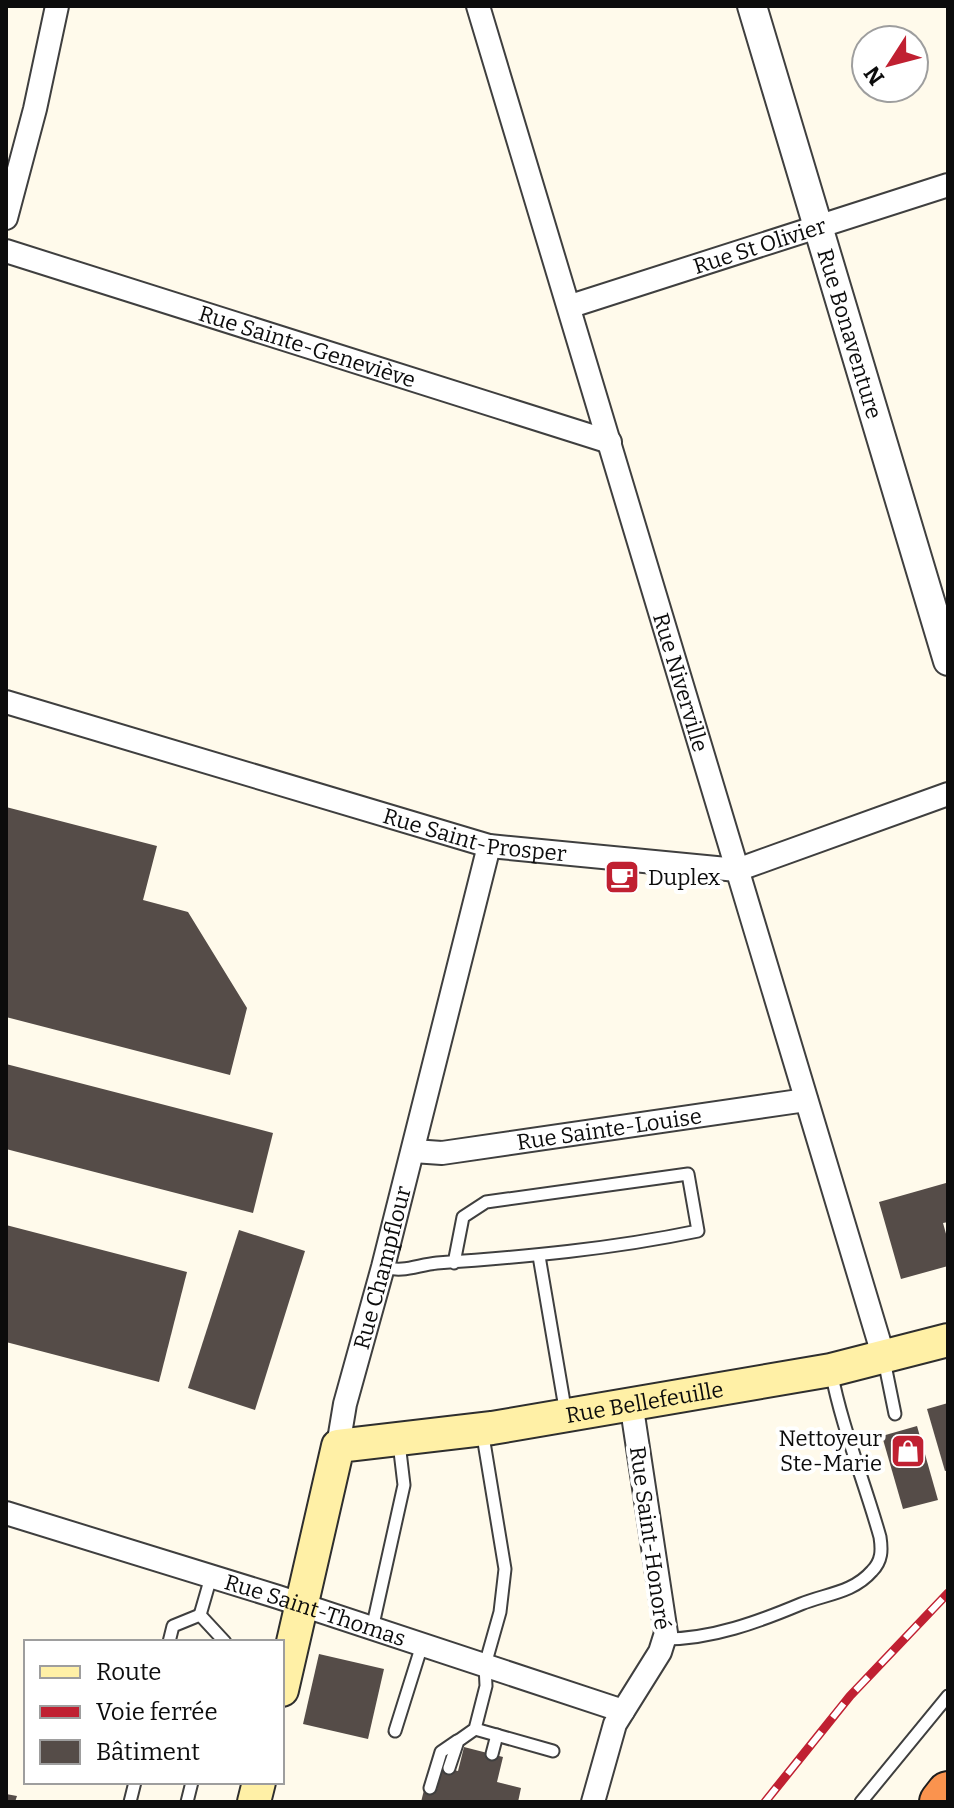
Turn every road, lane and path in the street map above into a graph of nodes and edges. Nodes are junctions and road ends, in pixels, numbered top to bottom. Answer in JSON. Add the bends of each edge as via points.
{"nodes":[{"id":1,"x":57,"y":6,"type":"edge"},
{"id":2,"x":478,"y":6,"type":"edge"},
{"id":3,"x":752,"y":6,"type":"edge"},
{"id":4,"x":948,"y":185,"type":"edge"},
{"id":5,"x":6,"y":218,"type":"edge"},
{"id":6,"x":818,"y":224,"type":"junction"},
{"id":7,"x":6,"y":251,"type":"edge"},
{"id":8,"x":571,"y":306,"type":"junction"},
{"id":9,"x":610,"y":442,"type":"junction"},
{"id":10,"x":946,"y":648,"type":"edge"},
{"id":11,"x":6,"y":702,"type":"edge"},
{"id":12,"x":948,"y":794,"type":"edge"},
{"id":13,"x":489,"y":846,"type":"junction"},
{"id":14,"x":737,"y":870,"type":"junction"},
{"id":15,"x":806,"y":1100,"type":"junction"},
{"id":16,"x":413,"y":1151,"type":"junction"},
{"id":17,"x":539,"y":1256,"type":"junction"},
{"id":18,"x":454,"y":1263,"type":"junction"},
{"id":19,"x":383,"y":1267,"type":"junction"},
{"id":20,"x":948,"y":1340,"type":"edge"},
{"id":21,"x":884,"y":1358,"type":"junction"},
{"id":22,"x":831,"y":1370,"type":"junction"},
{"id":23,"x":631,"y":1402,"type":"junction"},
{"id":24,"x":895,"y":1414,"type":"dead end"},
{"id":25,"x":566,"y":1415,"type":"junction"},
{"id":26,"x":481,"y":1429,"type":"junction"},
{"id":27,"x":398,"y":1439,"type":"junction"},
{"id":28,"x":338,"y":1446,"type":"junction"},
{"id":29,"x":6,"y":1513,"type":"edge"},
{"id":30,"x":211,"y":1577,"type":"junction"},
{"id":31,"x":303,"y":1606,"type":"junction"},
{"id":32,"x":200,"y":1615,"type":"junction"},
{"id":33,"x":372,"y":1629,"type":"junction"},
{"id":34,"x":665,"y":1639,"type":"junction"},
{"id":35,"x":170,"y":1640,"type":"edge"},
{"id":36,"x":223,"y":1640,"type":"edge"},
{"id":37,"x":422,"y":1645,"type":"junction"},
{"id":38,"x":485,"y":1665,"type":"junction"},
{"id":39,"x":284,"y":1682,"type":"edge"},
{"id":40,"x":948,"y":1696,"type":"edge"},
{"id":41,"x":623,"y":1711,"type":"junction"},
{"id":42,"x":475,"y":1729,"type":"junction"},
{"id":43,"x":395,"y":1731,"type":"dead end"},
{"id":44,"x":497,"y":1735,"type":"junction"},
{"id":45,"x":458,"y":1741,"type":"junction"},
{"id":46,"x":553,"y":1751,"type":"dead end"},
{"id":47,"x":492,"y":1754,"type":"dead end"},
{"id":48,"x":449,"y":1768,"type":"dead end"},
{"id":49,"x":430,"y":1788,"type":"dead end"},
{"id":50,"x":948,"y":1793,"type":"edge"},
{"id":51,"x":593,"y":1802,"type":"edge"},
{"id":52,"x":861,"y":1802,"type":"edge"},
{"id":53,"x":941,"y":1802,"type":"edge"}],
"edges":[{"from":1,"to":5,"type":"street"},
{"from":2,"to":8,"type":"street","name":"Rue Niverville"},
{"from":3,"to":6,"type":"street","name":"Rue Bonaventure"},
{"from":4,"to":6,"type":"street","name":"Rue St Olivier"},
{"from":6,"to":8,"type":"street","name":"Rue St Olivier"},
{"from":6,"to":10,"type":"street","name":"Rue Bonaventure"},
{"from":7,"to":9,"type":"street","name":"Rue Sainte-Geneviève"},
{"from":8,"to":9,"type":"street","name":"Rue Niverville"},
{"from":9,"to":14,"type":"street","name":"Rue Niverville"},
{"from":11,"to":13,"type":"street","name":"Rue Saint-Prosper"},
{"from":12,"to":14,"type":"street","name":"Rue Saint-Prosper"},
{"from":13,"to":14,"type":"street","name":"Rue Saint-Prosper"},
{"from":13,"to":16,"type":"street","name":"Rue Champflour"},
{"from":14,"to":15,"type":"street","name":"Rue Niverville"},
{"from":15,"to":16,"type":"street","name":"Rue Sainte-Louise","via":[[442,1153]]},
{"from":15,"to":21,"type":"street","name":"Rue Niverville"},
{"from":16,"to":19,"type":"street","name":"Rue Champflour"},
{"from":17,"to":18,"type":"lane"},
{"from":17,"to":18,"type":"lane","via":[[698,1231],[688,1174],[486,1202],[463,1217]]},
{"from":17,"to":25,"type":"lane"},
{"from":18,"to":19,"type":"lane","via":[[404,1271]]},
{"from":19,"to":28,"type":"street","name":"Rue Champflour"},
{"from":20,"to":21,"type":"main road","name":"Rue Bellefeuille"},
{"from":21,"to":22,"type":"main road","name":"Rue Bellefeuille"},
{"from":21,"to":24,"type":"lane"},
{"from":22,"to":23,"type":"main road","name":"Rue Bellefeuille"},
{"from":22,"to":34,"type":"lane","via":[[847,1440],[860,1463],[880,1537],[876,1566],[855,1585],[783,1613],[701,1637]]},
{"from":23,"to":25,"type":"main road","name":"Rue Bellefeuille"},
{"from":23,"to":34,"type":"street","name":"Rue Saint-Honoré"},
{"from":25,"to":26,"type":"main road","name":"Rue Bellefeuille"},
{"from":26,"to":27,"type":"main road","name":"Rue Bellefeuille"},
{"from":26,"to":38,"type":"lane","via":[[505,1558],[500,1612]]},
{"from":27,"to":28,"type":"main road","name":"Rue Bellefeuille"},
{"from":27,"to":33,"type":"lane","via":[[404,1485]]},
{"from":28,"to":31,"type":"main road","name":"Rue Champflour"},
{"from":29,"to":30,"type":"street","name":"Rue Saint-Thomas"},
{"from":30,"to":31,"type":"street","name":"Rue Saint-Thomas"},
{"from":30,"to":32,"type":"lane"},
{"from":31,"to":33,"type":"street","name":"Rue Saint-Thomas"},
{"from":31,"to":39,"type":"main road","name":"Rue Champflour"},
{"from":32,"to":35,"type":"lane","via":[[173,1626]]},
{"from":32,"to":36,"type":"lane"},
{"from":33,"to":37,"type":"street","name":"Rue Saint-Thomas"},
{"from":34,"to":41,"type":"street","name":"Rue Saint-Honoré"},
{"from":37,"to":38,"type":"street","name":"Rue Saint-Thomas"},
{"from":37,"to":43,"type":"lane"},
{"from":38,"to":41,"type":"street","name":"Rue Saint-Thomas"},
{"from":38,"to":42,"type":"lane","via":[[486,1686]]},
{"from":40,"to":52,"type":"lane"},
{"from":41,"to":51,"type":"street","name":"Rue Saint-Honoré"},
{"from":42,"to":44,"type":"lane"},
{"from":42,"to":45,"type":"lane"},
{"from":44,"to":46,"type":"lane"},
{"from":44,"to":47,"type":"lane"},
{"from":45,"to":48,"type":"lane"},
{"from":45,"to":49,"type":"lane","via":[[441,1752]]},
{"from":50,"to":53,"type":"highway"}]}
